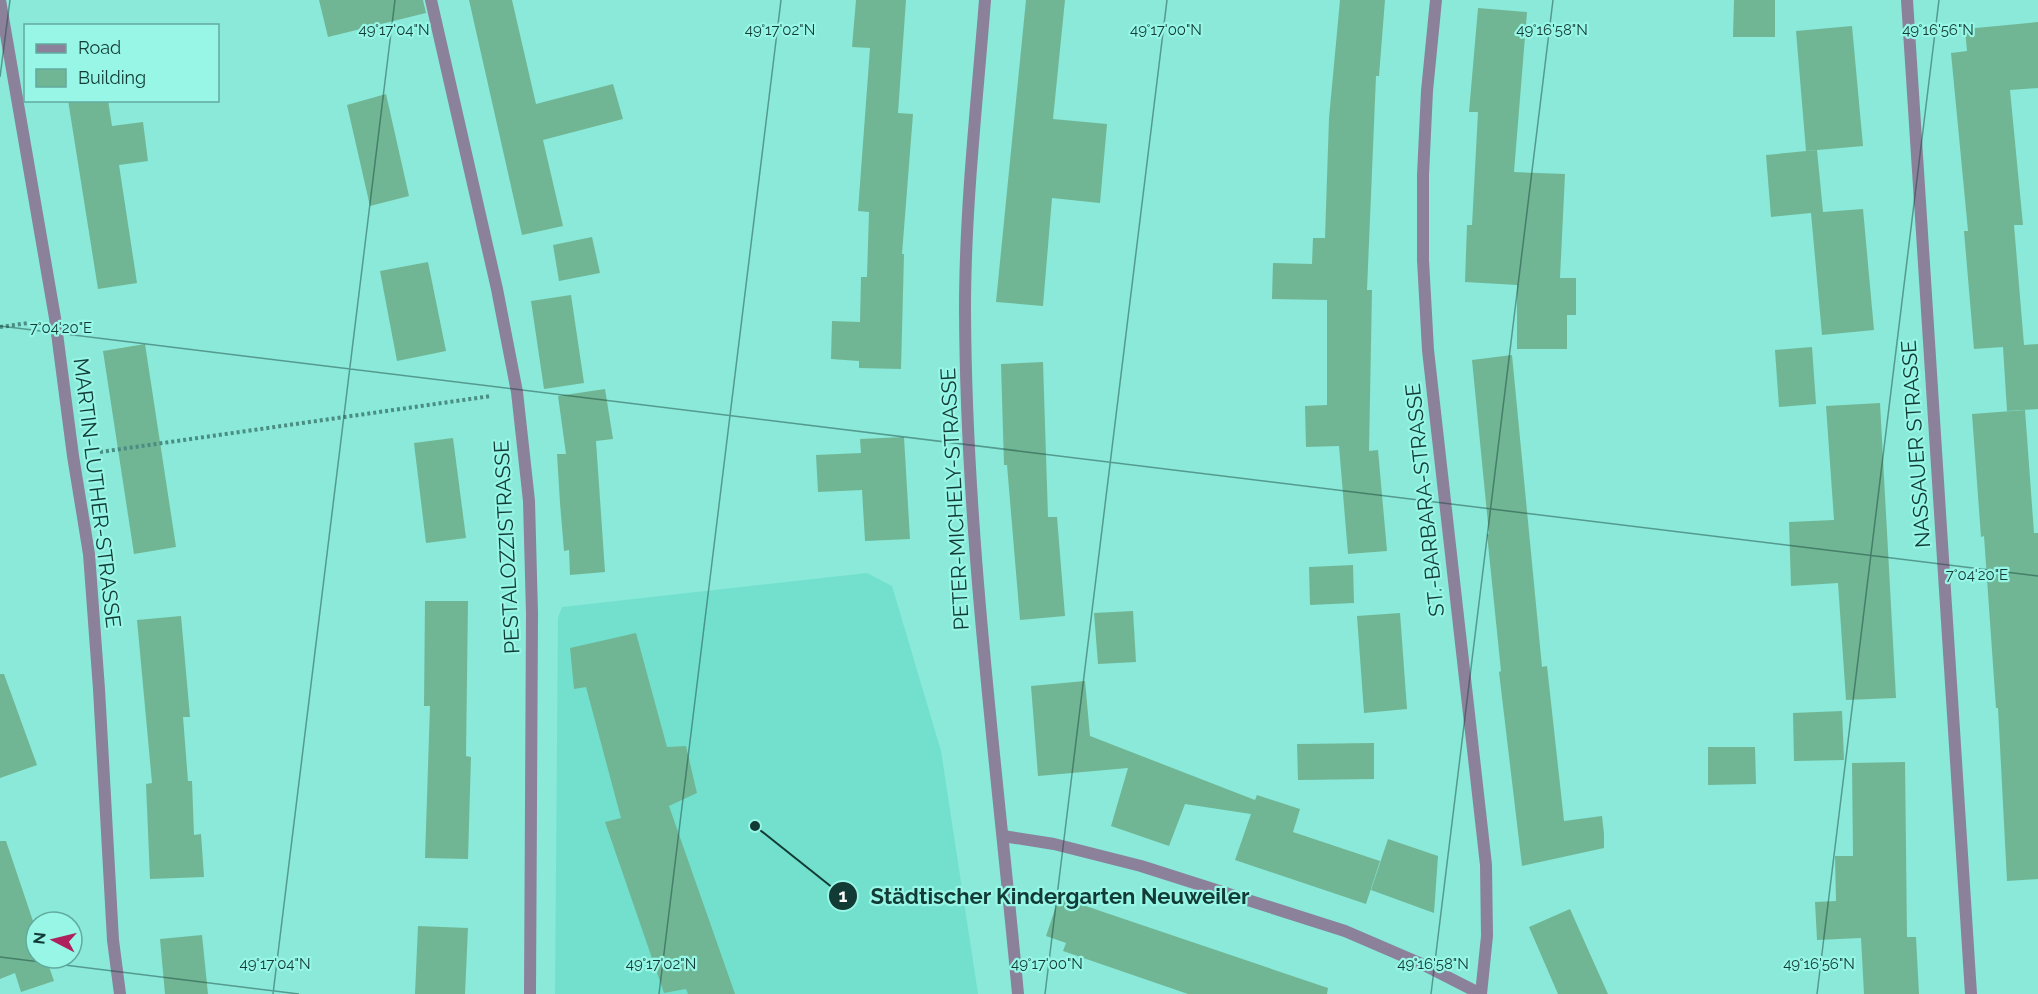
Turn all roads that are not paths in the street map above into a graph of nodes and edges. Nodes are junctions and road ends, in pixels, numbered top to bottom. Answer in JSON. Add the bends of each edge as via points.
{"nodes":[{"id":1,"x":0,"y":0,"type":"edge"},
{"id":2,"x":431,"y":0,"type":"edge"},
{"id":3,"x":985,"y":0,"type":"edge"},
{"id":4,"x":1436,"y":0,"type":"edge"},
{"id":5,"x":1907,"y":0,"type":"edge"},
{"id":6,"x":1003,"y":836,"type":"junction"},
{"id":7,"x":120,"y":994,"type":"edge"},
{"id":8,"x":530,"y":994,"type":"edge"},
{"id":9,"x":1018,"y":994,"type":"edge"},
{"id":10,"x":1481,"y":994,"type":"edge"},
{"id":11,"x":1971,"y":994,"type":"edge"}],
"edges":[{"from":1,"to":7,"type":"street","name":"MARTIN-LUTHER-STRASSE","via":[[55,318],[89,554],[113,940]]},
{"from":2,"to":8,"type":"street","name":"PESTALOZZISTRASSE","via":[[497,288],[517,392],[529,501]]},
{"from":3,"to":6,"type":"street","name":"PETER-MICHELY-STRASSE","via":[[969,218],[965,307],[967,400],[980,622]]},
{"from":4,"to":10,"type":"street","name":"ST.-BARBARA-STRASSE","via":[[1423,175],[1423,260],[1428,350],[1486,865],[1487,936]]},
{"from":5,"to":11,"type":"street","name":"NASSAUER STRASSE"},
{"from":6,"to":9,"type":"street","name":"PETER-MICHELY-STRASSE"},
{"from":6,"to":10,"type":"street","via":[[1054,844],[1141,866],[1345,931]]}]}
